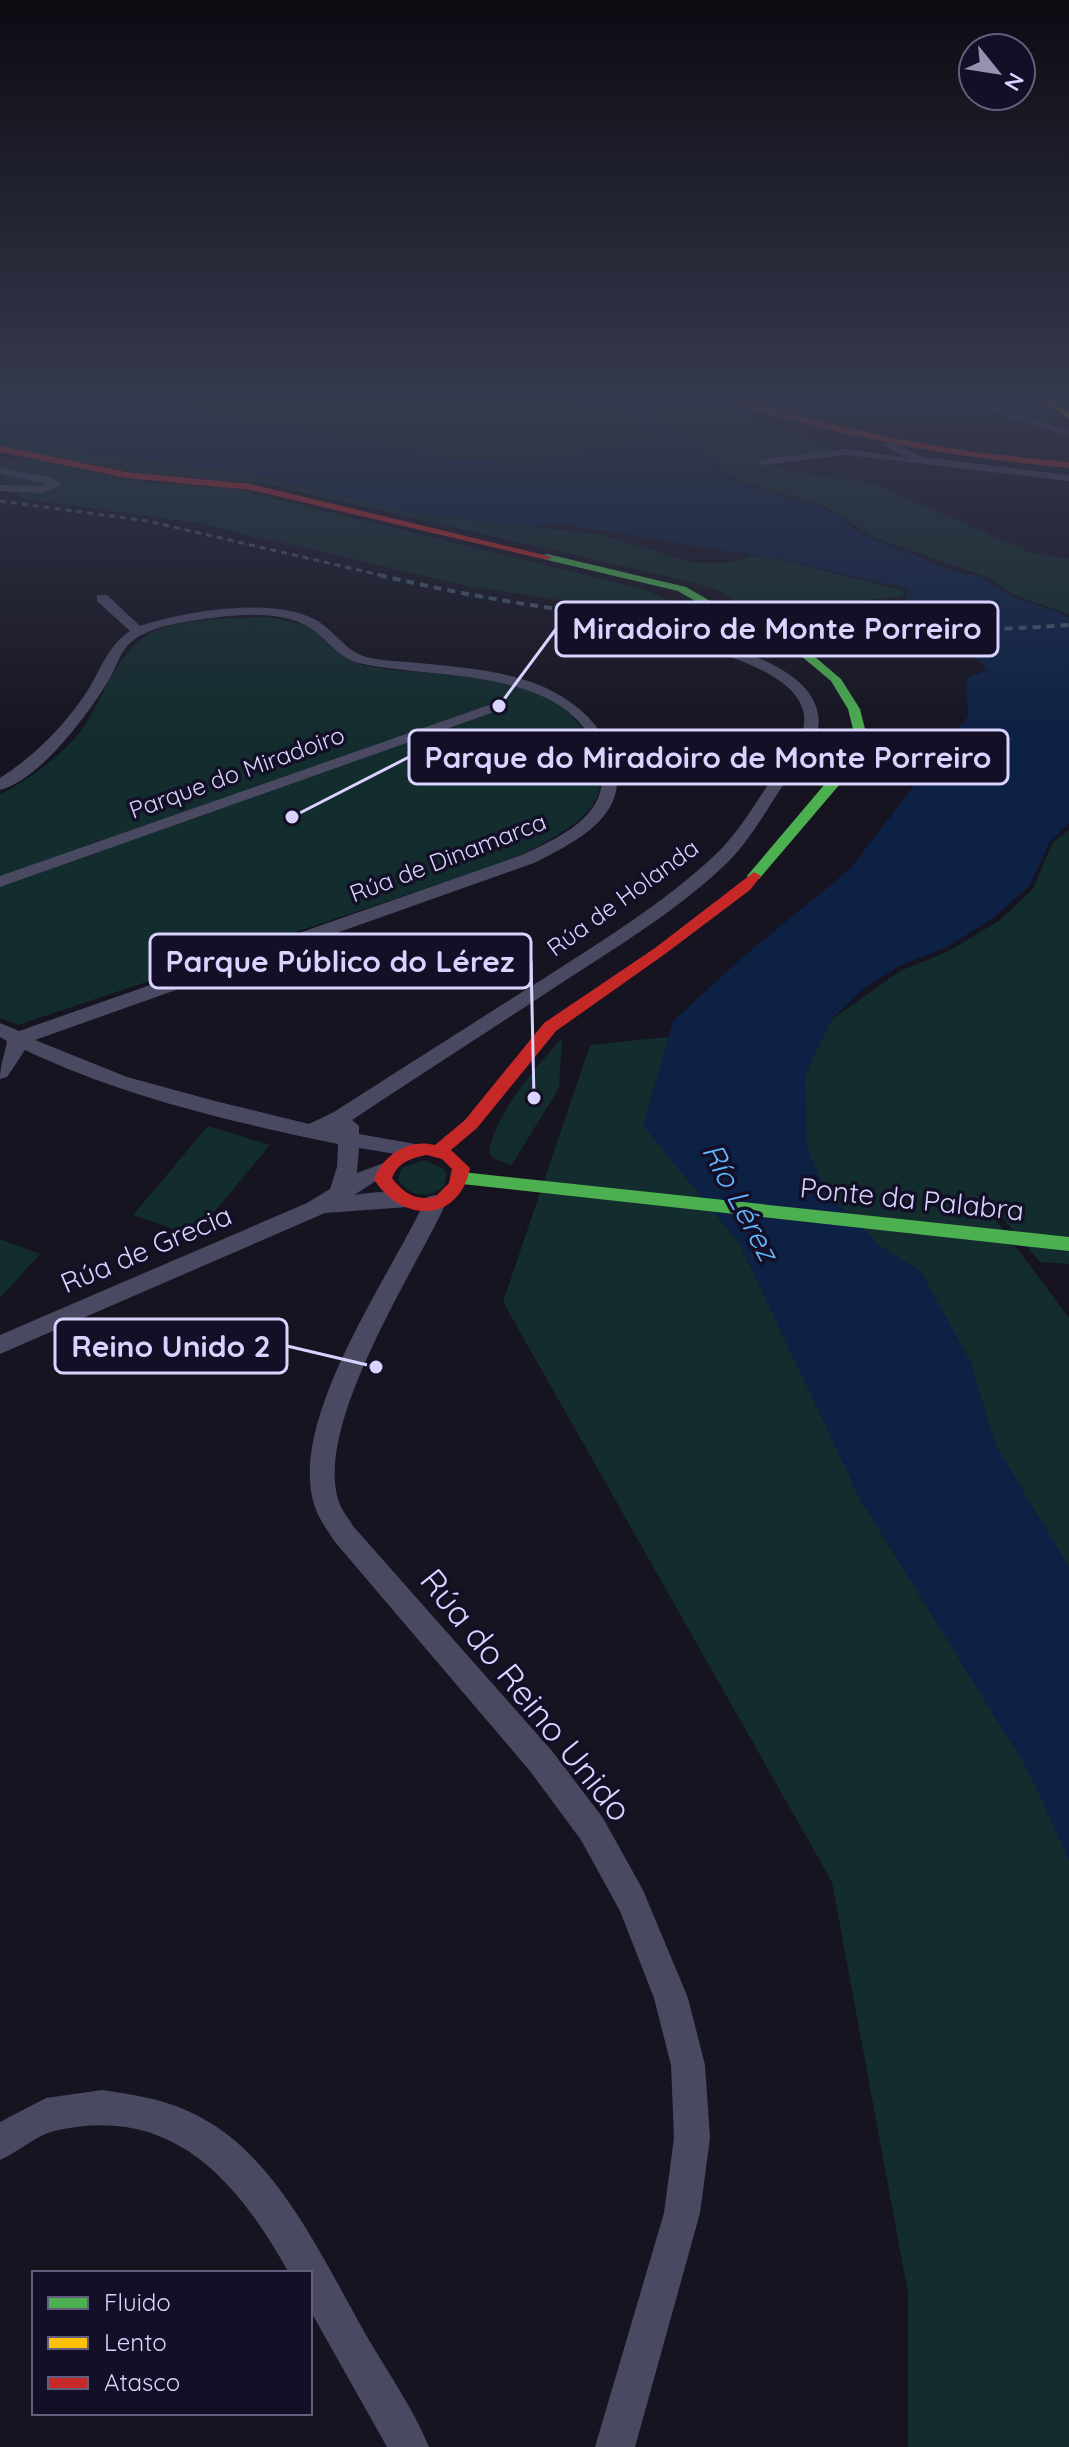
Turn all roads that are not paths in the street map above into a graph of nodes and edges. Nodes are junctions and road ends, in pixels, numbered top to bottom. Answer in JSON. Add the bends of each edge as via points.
{"nodes":[{"id":1,"x":351,"y":510,"type":"edge"},
{"id":2,"x":102,"y":598,"type":"dead end"},
{"id":3,"x":139,"y":632,"type":"junction"},
{"id":4,"x":690,"y":639,"type":"dead end"},
{"id":5,"x":489,"y":709,"type":"dead end"},
{"id":6,"x":0,"y":785,"type":"edge"},
{"id":7,"x":0,"y":882,"type":"edge"},
{"id":8,"x":8,"y":1034,"type":"edge"},
{"id":9,"x":517,"y":1065,"type":"junction"},
{"id":10,"x":0,"y":1072,"type":"edge"},
{"id":11,"x":365,"y":1103,"type":"junction"},
{"id":12,"x":311,"y":1131,"type":"junction"},
{"id":13,"x":347,"y":1140,"type":"junction"},
{"id":14,"x":374,"y":1144,"type":"junction"},
{"id":15,"x":414,"y":1150,"type":"junction"},
{"id":16,"x":439,"y":1151,"type":"junction"},
{"id":17,"x":384,"y":1170,"type":"junction"},
{"id":18,"x":461,"y":1173,"type":"junction"},
{"id":19,"x":340,"y":1192,"type":"junction"},
{"id":20,"x":400,"y":1201,"type":"junction"},
{"id":21,"x":435,"y":1203,"type":"junction"},
{"id":22,"x":315,"y":1209,"type":"junction"},
{"id":23,"x":1069,"y":1244,"type":"edge"},
{"id":24,"x":0,"y":1345,"type":"edge"},
{"id":25,"x":0,"y":2142,"type":"edge"},
{"id":26,"x":309,"y":2271,"type":"edge"},
{"id":27,"x":312,"y":2277,"type":"edge"},
{"id":28,"x":409,"y":2447,"type":"edge"},
{"id":29,"x":615,"y":2447,"type":"edge"}],
"edges":[{"from":1,"to":9,"type":"main road","via":[[693,594],[796,648],[835,679],[854,709],[858,747],[745,887],[550,1027]]},
{"from":2,"to":3,"type":"street"},
{"from":3,"to":6,"type":"street","via":[[124,640],[54,746]]},
{"from":3,"to":8,"type":"street","name":"Rúa de Dinamarca","via":[[197,618],[284,615],[317,626],[359,659],[463,670],[534,687],[580,716],[602,744],[610,771],[609,795],[601,811],[581,828],[528,859]]},
{"from":4,"to":11,"type":"street","name":"Rúa de Holanda","via":[[777,673],[809,704],[814,720],[810,735],[751,821],[723,857],[640,922]]},
{"from":5,"to":7,"type":"street","name":"Parque do Miradoiro"},
{"from":8,"to":10,"type":"street","via":[[15,1053]]},
{"from":8,"to":12,"type":"street","via":[[49,1057],[123,1086]]},
{"from":9,"to":16,"type":"main road","via":[[471,1124]]},
{"from":9,"to":18,"type":"main road"},
{"from":11,"to":12,"type":"street","name":"Rúa de Holanda"},
{"from":11,"to":13,"type":"street","name":"Rúa de Holanda","via":[[352,1117]]},
{"from":11,"to":14,"type":"street","via":[[361,1118]]},
{"from":12,"to":13,"type":"street"},
{"from":13,"to":14,"type":"street"},
{"from":13,"to":17,"type":"street"},
{"from":13,"to":19,"type":"street","via":[[348,1167]]},
{"from":14,"to":15,"type":"street"},
{"from":15,"to":16,"type":"main road"},
{"from":15,"to":17,"type":"main road","via":[[396,1157]]},
{"from":16,"to":18,"type":"main road","via":[[456,1161]]},
{"from":17,"to":19,"type":"street","name":"Rúa de Grecia"},
{"from":17,"to":20,"type":"main road","via":[[385,1188]]},
{"from":18,"to":21,"type":"main road","via":[[455,1192]]},
{"from":18,"to":23,"type":"main road","name":"Ponte da Palabra","via":[[514,1184]]},
{"from":19,"to":22,"type":"street","name":"Rúa de Grecia"},
{"from":20,"to":21,"type":"main road"},
{"from":20,"to":22,"type":"street","name":"Rúa de Grecia"},
{"from":21,"to":29,"type":"street","name":"Rúa do Reino Unido","via":[[328,1427],[321,1466],[326,1502],[344,1534],[541,1761],[592,1829],[632,1901],[671,1998],[688,2065],[692,2138],[682,2213]]},
{"from":22,"to":24,"type":"street","name":"Rúa de Grecia"},
{"from":25,"to":26,"type":"street","via":[[46,2115],[102,2107],[167,2118],[207,2141],[256,2187]]},
{"from":27,"to":28,"type":"street"}]}
